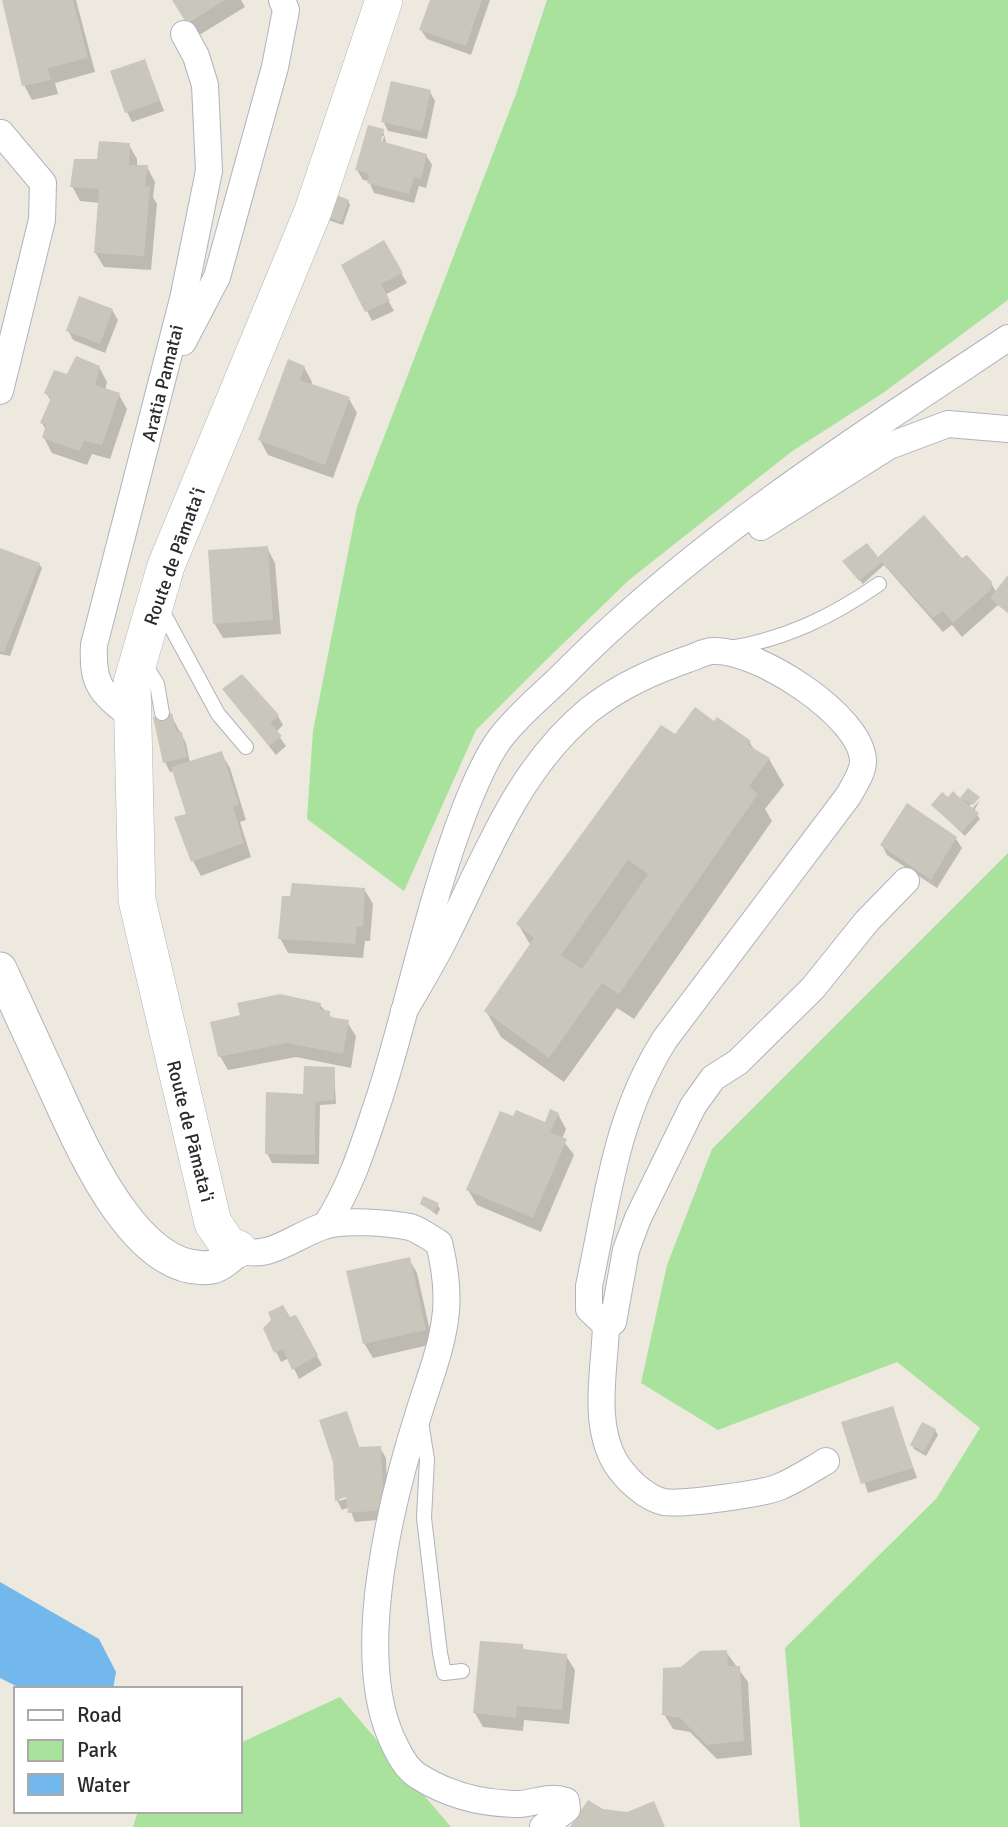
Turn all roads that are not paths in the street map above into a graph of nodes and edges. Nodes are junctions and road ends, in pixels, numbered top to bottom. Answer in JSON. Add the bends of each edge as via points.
{"nodes":[{"id":1,"x":282,"y":0,"type":"edge"},
{"id":2,"x":384,"y":0,"type":"edge"},
{"id":3,"x":184,"y":34,"type":"dead end"},
{"id":4,"x":1,"y":133,"type":"edge"},
{"id":5,"x":1008,"y":338,"type":"edge"},
{"id":6,"x":162,"y":384,"type":"junction"},
{"id":7,"x":0,"y":391,"type":"edge"},
{"id":8,"x":1008,"y":429,"type":"edge"},
{"id":9,"x":879,"y":584,"type":"dead end"},
{"id":10,"x":155,"y":597,"type":"junction"},
{"id":11,"x":593,"y":645,"type":"junction"},
{"id":12,"x":712,"y":651,"type":"junction"},
{"id":13,"x":147,"y":715,"type":"junction"},
{"id":14,"x":246,"y":747,"type":"dead end"},
{"id":15,"x":906,"y":881,"type":"dead end"},
{"id":16,"x":0,"y":969,"type":"edge"},
{"id":17,"x":404,"y":1012,"type":"junction"},
{"id":18,"x":326,"y":1225,"type":"junction"},
{"id":19,"x":238,"y":1249,"type":"junction"},
{"id":20,"x":606,"y":1325,"type":"junction"},
{"id":21,"x":419,"y":1410,"type":"junction"},
{"id":22,"x":826,"y":1461,"type":"dead end"},
{"id":23,"x":462,"y":1671,"type":"dead end"},
{"id":24,"x":543,"y":1827,"type":"edge"}],
"edges":[{"from":1,"to":6,"type":"street","via":[[286,10],[275,67],[217,277]]},
{"from":2,"to":10,"type":"main road","name":"Route de Pāmata'i","via":[[313,211]]},
{"from":3,"to":6,"type":"street","name":"Aratia Pamatai","via":[[205,85],[209,172]]},
{"from":4,"to":7,"type":"street","via":[[43,183],[42,220]]},
{"from":5,"to":11,"type":"street","via":[[830,457],[696,555]]},
{"from":6,"to":13,"type":"street","name":"Aratia Pamatai","via":[[94,645],[93,673],[104,694]]},
{"from":8,"to":11,"type":"street","via":[[948,424],[889,446],[758,529],[615,642]]},
{"from":9,"to":12,"type":"lane","via":[[787,635]]},
{"from":10,"to":13,"type":"main road","name":"Route de Pāmata'i","via":[[132,683]]},
{"from":10,"to":14,"type":"lane","via":[[218,714]]},
{"from":11,"to":17,"type":"street","via":[[501,737],[466,807],[439,884]]},
{"from":12,"to":17,"type":"street","via":[[631,680],[557,740],[493,834],[448,932]]},
{"from":12,"to":20,"type":"street","via":[[746,655],[806,690],[853,736],[863,764],[849,795],[643,1074],[616,1148],[589,1286],[589,1309]]},
{"from":13,"to":19,"type":"main road","name":"Route de Pāmata'i","via":[[138,900],[213,1223],[228,1245]]},
{"from":15,"to":20,"type":"street","via":[[813,988],[738,1062],[713,1078],[693,1106],[638,1218],[626,1250],[616,1312],[613,1322]]},
{"from":16,"to":19,"type":"street","via":[[94,1172],[125,1218],[160,1252],[186,1266],[214,1267]]},
{"from":17,"to":18,"type":"street","via":[[347,1191]]},
{"from":18,"to":19,"type":"street","via":[[269,1251],[251,1255]]},
{"from":18,"to":21,"type":"street","via":[[376,1223],[413,1228],[439,1243],[447,1276],[446,1313]]},
{"from":20,"to":22,"type":"street","via":[[601,1382],[606,1431],[615,1461],[636,1488],[664,1502],[708,1499],[778,1488]]},
{"from":21,"to":23,"type":"lane","via":[[427,1459],[424,1518],[440,1653],[444,1673]]},
{"from":21,"to":24,"type":"street","via":[[394,1500],[381,1570],[376,1677],[385,1722],[399,1754],[415,1774],[450,1792],[474,1800],[521,1804],[555,1797],[566,1801],[567,1809]]}]}
